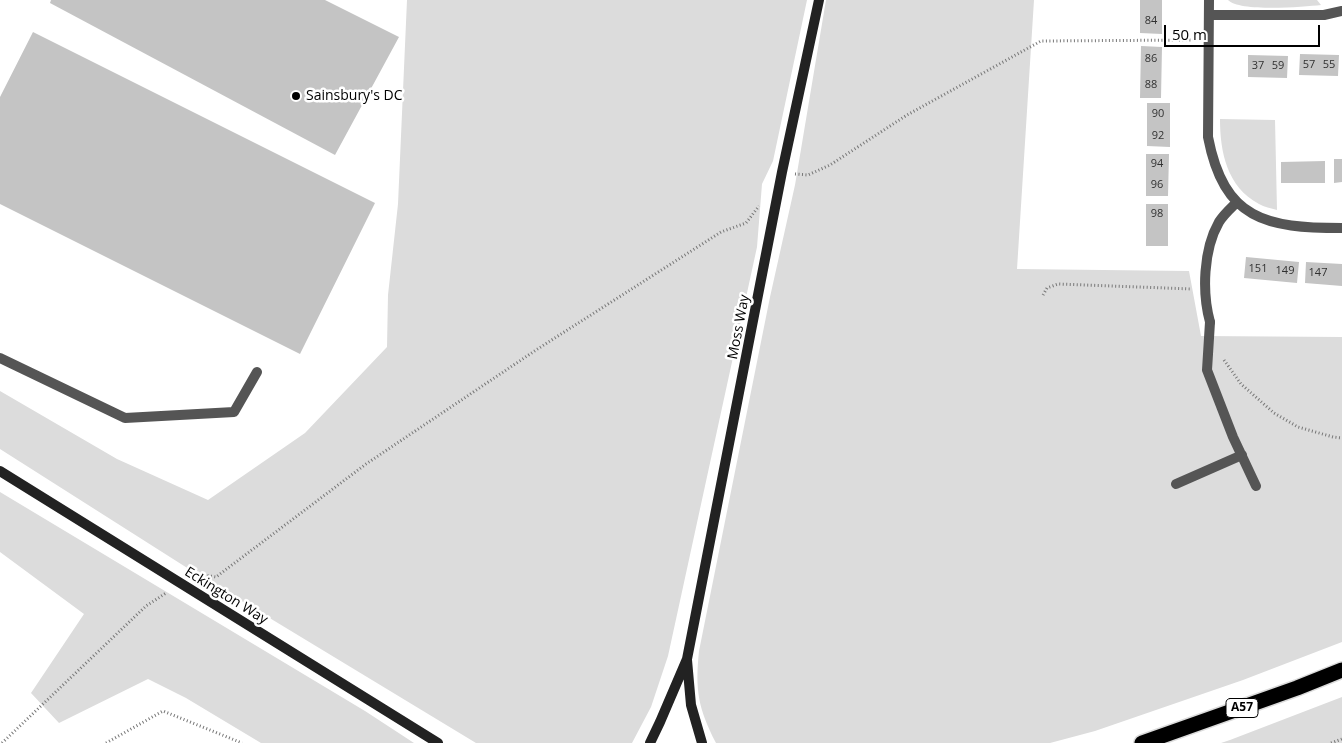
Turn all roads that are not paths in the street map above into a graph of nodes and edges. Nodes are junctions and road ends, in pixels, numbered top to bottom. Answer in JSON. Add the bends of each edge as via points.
{"nodes":[{"id":1,"x":819,"y":0,"type":"edge"},
{"id":2,"x":1209,"y":0,"type":"edge"},
{"id":3,"x":1342,"y":11,"type":"edge"},
{"id":4,"x":1209,"y":15,"type":"junction"},
{"id":5,"x":1238,"y":202,"type":"junction"},
{"id":6,"x":1342,"y":228,"type":"edge"},
{"id":7,"x":0,"y":358,"type":"edge"},
{"id":8,"x":257,"y":372,"type":"dead end"},
{"id":9,"x":1242,"y":456,"type":"junction"},
{"id":10,"x":0,"y":471,"type":"edge"},
{"id":11,"x":1176,"y":484,"type":"dead end"},
{"id":12,"x":1256,"y":486,"type":"dead end"},
{"id":13,"x":687,"y":659,"type":"junction"},
{"id":14,"x":1342,"y":670,"type":"edge"},
{"id":15,"x":438,"y":743,"type":"edge"},
{"id":16,"x":650,"y":743,"type":"edge"},
{"id":17,"x":702,"y":743,"type":"edge"},
{"id":18,"x":1142,"y":743,"type":"edge"}],
"edges":[{"from":1,"to":13,"type":"street","name":"Moss Way"},
{"from":2,"to":4,"type":"street"},
{"from":3,"to":4,"type":"street","via":[[1324,15]]},
{"from":4,"to":5,"type":"street","via":[[1208,137],[1212,158],[1223,183]]},
{"from":5,"to":6,"type":"street","via":[[1258,218],[1275,224]]},
{"from":5,"to":9,"type":"street","via":[[1227,211],[1213,236],[1205,277],[1205,305],[1210,322],[1207,370]]},
{"from":7,"to":8,"type":"street","via":[[125,418],[234,412]]},
{"from":9,"to":11,"type":"street"},
{"from":9,"to":12,"type":"street"},
{"from":10,"to":15,"type":"street","name":"Eckington Way"},
{"from":13,"to":16,"type":"street","name":"Moss Way"},
{"from":13,"to":17,"type":"street","name":"Moss Way","via":[[691,705]]},
{"from":14,"to":18,"type":"highway","number":"A57"}]}
